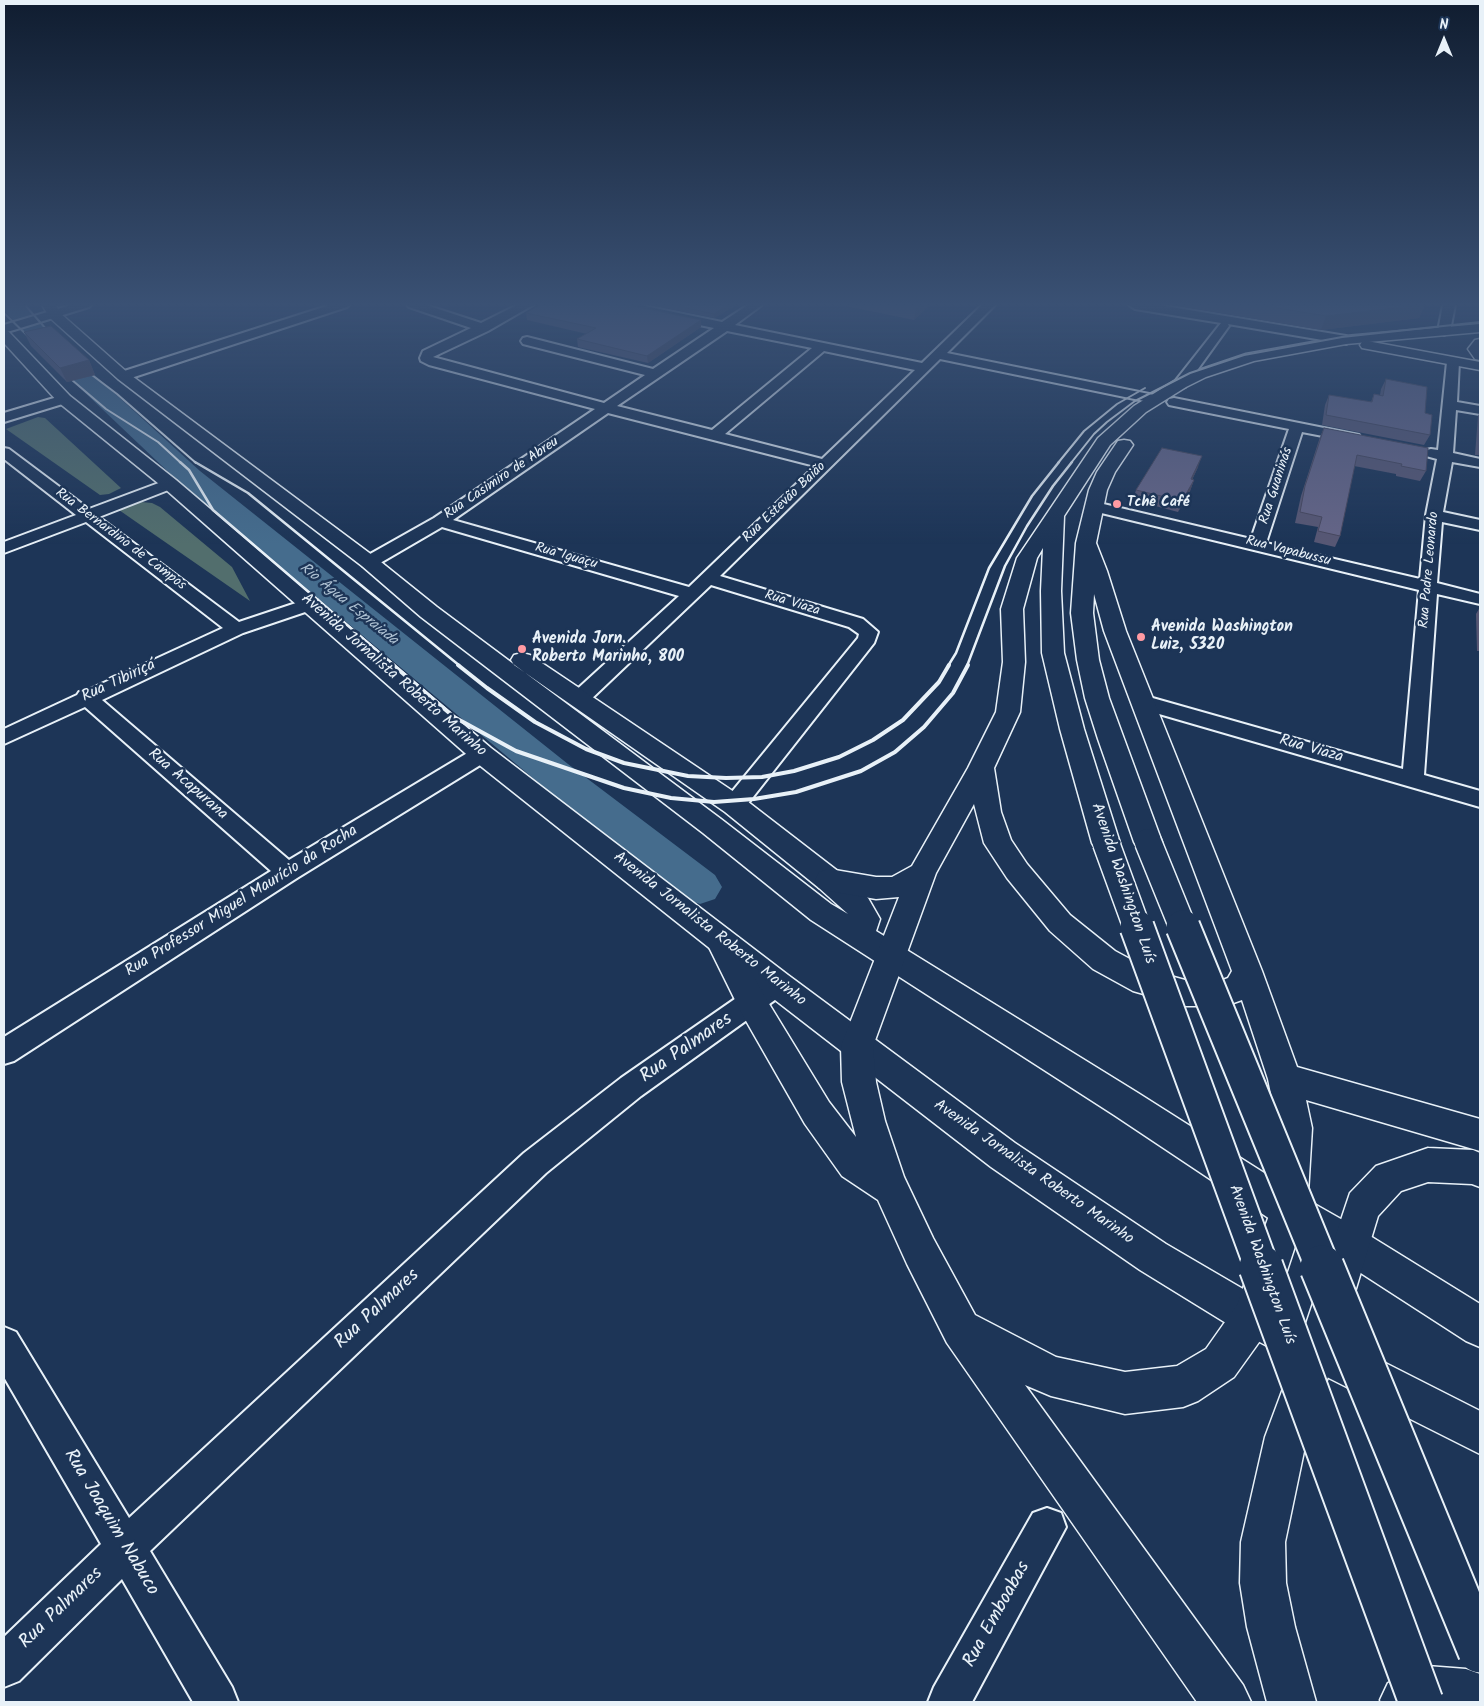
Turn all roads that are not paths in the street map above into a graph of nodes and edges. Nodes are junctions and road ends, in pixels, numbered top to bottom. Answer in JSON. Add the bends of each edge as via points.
{"nodes":[{"id":1,"x":52,"y":385,"type":"edge"},
{"id":2,"x":134,"y":385,"type":"edge"},
{"id":3,"x":519,"y":385,"type":"edge"},
{"id":4,"x":641,"y":385,"type":"edge"},
{"id":5,"x":776,"y":385,"type":"edge"},
{"id":6,"x":908,"y":385,"type":"edge"},
{"id":7,"x":1087,"y":385,"type":"edge"},
{"id":8,"x":1179,"y":385,"type":"edge"},
{"id":9,"x":1207,"y":385,"type":"edge"},
{"id":10,"x":1451,"y":385,"type":"edge"},
{"id":11,"x":1154,"y":398,"type":"junction"},
{"id":12,"x":64,"y":399,"type":"junction"},
{"id":13,"x":1174,"y":402,"type":"junction"},
{"id":14,"x":1449,"y":405,"type":"junction"},
{"id":15,"x":607,"y":408,"type":"junction"},
{"id":16,"x":1480,"y":410,"type":"edge"},
{"id":17,"x":4,"y":418,"type":"edge"},
{"id":18,"x":1297,"y":426,"type":"junction"},
{"id":19,"x":715,"y":435,"type":"junction"},
{"id":20,"x":1371,"y":441,"type":"edge"},
{"id":21,"x":1417,"y":450,"type":"edge"},
{"id":22,"x":4,"y":452,"type":"edge"},
{"id":23,"x":1445,"y":456,"type":"junction"},
{"id":24,"x":1480,"y":463,"type":"edge"},
{"id":25,"x":826,"y":464,"type":"junction"},
{"id":26,"x":170,"y":484,"type":"junction"},
{"id":27,"x":1095,"y":507,"type":"junction"},
{"id":28,"x":1434,"y":515,"type":"junction"},
{"id":29,"x":88,"y":516,"type":"junction"},
{"id":30,"x":1055,"y":516,"type":"junction"},
{"id":31,"x":440,"y":521,"type":"junction"},
{"id":32,"x":1480,"y":525,"type":"edge"},
{"id":33,"x":1086,"y":543,"type":"junction"},
{"id":34,"x":1257,"y":545,"type":"junction"},
{"id":35,"x":4,"y":548,"type":"edge"},
{"id":36,"x":369,"y":562,"type":"junction"},
{"id":37,"x":707,"y":578,"type":"junction"},
{"id":38,"x":1428,"y":586,"type":"junction"},
{"id":39,"x":293,"y":590,"type":"junction"},
{"id":40,"x":692,"y":594,"type":"junction"},
{"id":41,"x":1480,"y":599,"type":"edge"},
{"id":42,"x":311,"y":604,"type":"junction"},
{"id":43,"x":429,"y":612,"type":"junction"},
{"id":44,"x":236,"y":629,"type":"junction"},
{"id":45,"x":86,"y":698,"type":"junction"},
{"id":46,"x":580,"y":698,"type":"junction"},
{"id":47,"x":1142,"y":702,"type":"junction"},
{"id":48,"x":4,"y":737,"type":"edge"},
{"id":49,"x":482,"y":754,"type":"junction"},
{"id":50,"x":981,"y":768,"type":"junction"},
{"id":51,"x":1413,"y":779,"type":"junction"},
{"id":52,"x":1480,"y":799,"type":"edge"},
{"id":53,"x":734,"y":805,"type":"junction"},
{"id":54,"x":288,"y":872,"type":"junction"},
{"id":55,"x":922,"y":873,"type":"junction"},
{"id":56,"x":829,"y":880,"type":"junction"},
{"id":57,"x":859,"y":937,"type":"junction"},
{"id":58,"x":890,"y":957,"type":"junction"},
{"id":59,"x":1247,"y":971,"type":"junction"},
{"id":60,"x":764,"y":994,"type":"junction"},
{"id":61,"x":857,"y":1046,"type":"junction"},
{"id":62,"x":4,"y":1052,"type":"edge"},
{"id":63,"x":1285,"y":1079,"type":"junction"},
{"id":64,"x":1480,"y":1135,"type":"edge"},
{"id":65,"x":1480,"y":1170,"type":"edge"},
{"id":66,"x":890,"y":1187,"type":"junction"},
{"id":67,"x":1289,"y":1210,"type":"junction"},
{"id":68,"x":1349,"y":1244,"type":"junction"},
{"id":69,"x":1253,"y":1317,"type":"junction"},
{"id":70,"x":1480,"y":1327,"type":"edge"},
{"id":71,"x":961,"y":1329,"type":"junction"},
{"id":72,"x":4,"y":1344,"type":"edge"},
{"id":73,"x":1317,"y":1351,"type":"junction"},
{"id":74,"x":1480,"y":1433,"type":"edge"},
{"id":75,"x":1046,"y":1527,"type":"dead end"},
{"id":76,"x":125,"y":1548,"type":"junction"},
{"id":77,"x":1480,"y":1651,"type":"edge"},
{"id":78,"x":4,"y":1666,"type":"edge"},
{"id":79,"x":1480,"y":1700,"type":"edge"},
{"id":80,"x":217,"y":1702,"type":"edge"},
{"id":81,"x":949,"y":1702,"type":"edge"},
{"id":82,"x":1226,"y":1702,"type":"edge"},
{"id":83,"x":1291,"y":1702,"type":"edge"},
{"id":84,"x":1399,"y":1702,"type":"edge"},
{"id":85,"x":1421,"y":1702,"type":"edge"}],
"edges":[{"from":1,"to":12,"type":"main road","name":"Avenida Jornalista Roberto Marinho"},
{"from":2,"to":36,"type":"main road"},
{"from":3,"to":15,"type":"street"},
{"from":4,"to":15,"type":"street","name":"Rua Casimiro de Abreu"},
{"from":5,"to":19,"type":"street"},
{"from":6,"to":25,"type":"street","name":"Rua Estevão Baião"},
{"from":7,"to":11,"type":"street"},
{"from":8,"to":11,"type":"main road"},
{"from":9,"to":13,"type":"main road"},
{"from":10,"to":14,"type":"street","name":"Rua Padre Leonardo"},
{"from":11,"to":30,"type":"main road","via":[[1104,442]]},
{"from":12,"to":17,"type":"street"},
{"from":12,"to":26,"type":"main road","name":"Avenida Jornalista Roberto Marinho"},
{"from":13,"to":18,"type":"street"},
{"from":13,"to":27,"type":"main road","via":[[1156,414],[1123,446],[1106,472]]},
{"from":14,"to":16,"type":"street"},
{"from":14,"to":23,"type":"street","name":"Rua Padre Leonardo"},
{"from":15,"to":19,"type":"street"},
{"from":15,"to":31,"type":"street","name":"Rua Casimiro de Abreu"},
{"from":18,"to":20,"type":"street"},
{"from":18,"to":34,"type":"street","name":"Rua Guaninás"},
{"from":19,"to":25,"type":"street"},
{"from":21,"to":23,"type":"street"},
{"from":22,"to":29,"type":"street","name":"Rua Bernardino de Campos"},
{"from":23,"to":24,"type":"street"},
{"from":23,"to":28,"type":"street","name":"Rua Padre Leonardo"},
{"from":25,"to":37,"type":"street","name":"Rua Estevão Baião"},
{"from":26,"to":29,"type":"street"},
{"from":26,"to":39,"type":"main road","name":"Avenida Jornalista Roberto Marinho"},
{"from":27,"to":33,"type":"main road"},
{"from":27,"to":34,"type":"street","name":"Rua Vapabussu"},
{"from":28,"to":32,"type":"street"},
{"from":28,"to":38,"type":"street","name":"Rua Padre Leonardo"},
{"from":29,"to":35,"type":"street"},
{"from":29,"to":44,"type":"street","name":"Rua Bernardino de Campos"},
{"from":30,"to":50,"type":"main road","via":[[1027,558],[1019,579],[1012,609],[1014,662],[1008,712]]},
{"from":30,"to":85,"type":"main road","name":"Avenida Washington Luís","bridge":true,"via":[[1051,591],[1053,653],[1106,843]]},
{"from":31,"to":36,"type":"street","name":"Rua Casimiro de Abreu"},
{"from":31,"to":40,"type":"street","name":"Rua Iguaçu"},
{"from":33,"to":47,"type":"main road"},
{"from":33,"to":77,"type":"main road","bridge":true,"via":[[1082,613],[1088,660],[1110,739],[1148,842]]},
{"from":34,"to":38,"type":"street","name":"Rua Vapabussu"},
{"from":36,"to":43,"type":"main road"},
{"from":37,"to":40,"type":"street","name":"Rua Estevão Baião"},
{"from":37,"to":53,"type":"street","name":"Rua Viaza","via":[[856,623],[869,632],[867,639]]},
{"from":38,"to":41,"type":"street","name":"Rua Vapabussu"},
{"from":38,"to":51,"type":"street","name":"Rua Padre Leonardo"},
{"from":39,"to":42,"type":"main road","name":"Avenida Jornalista Roberto Marinho"},
{"from":39,"to":44,"type":"street","name":"Rua Tibiriçá"},
{"from":40,"to":46,"type":"street","name":"Rua Estevão Baião"},
{"from":42,"to":44,"type":"street","name":"Rua Tibiriçá"},
{"from":42,"to":49,"type":"main road","name":"Avenida Jornalista Roberto Marinho"},
{"from":43,"to":46,"type":"main road","via":[[462,619]]},
{"from":43,"to":57,"type":"main road","via":[[821,912]]},
{"from":44,"to":45,"type":"street","name":"Rua Tibiriçá"},
{"from":45,"to":48,"type":"street","name":"Rua Tibiriçá"},
{"from":45,"to":54,"type":"street","name":"Rua Acapurana"},
{"from":46,"to":53,"type":"main road"},
{"from":47,"to":51,"type":"street","name":"Rua Viaza"},
{"from":47,"to":59,"type":"main road"},
{"from":49,"to":54,"type":"street","name":"Rua Professor Miguel Maurício da Rocha"},
{"from":49,"to":60,"type":"main road","name":"Avenida Jornalista Roberto Marinho","via":[[720,939]]},
{"from":50,"to":55,"type":"main road"},
{"from":50,"to":59,"type":"main road","via":[[988,812],[998,843],[1060,923],[1104,960],[1144,982],[1185,993],[1226,993],[1239,987]]},
{"from":51,"to":52,"type":"street","name":"Rua Viaza"},
{"from":53,"to":56,"type":"main road"},
{"from":54,"to":62,"type":"street","name":"Rua Professor Miguel Maurício da Rocha"},
{"from":55,"to":56,"type":"main road","via":[[892,888]]},
{"from":55,"to":58,"type":"main road"},
{"from":56,"to":57,"type":"main road","via":[[858,906],[865,919]]},
{"from":57,"to":58,"type":"main road"},
{"from":58,"to":61,"type":"main road"},
{"from":58,"to":67,"type":"main road"},
{"from":59,"to":63,"type":"main road"},
{"from":60,"to":61,"type":"main road","name":"Avenida Jornalista Roberto Marinho"},
{"from":60,"to":66,"type":"main road","via":[[817,1113],[855,1164]]},
{"from":60,"to":76,"type":"street","name":"Rua Palmares","via":[[631,1087],[535,1163]]},
{"from":61,"to":66,"type":"main road","via":[[859,1082],[868,1121]]},
{"from":61,"to":69,"type":"main road","name":"Avenida Jornalista Roberto Marinho","via":[[1003,1155],[1153,1257]]},
{"from":63,"to":64,"type":"main road"},
{"from":63,"to":67,"type":"main road","via":[[1295,1128]]},
{"from":65,"to":68,"type":"main road","via":[[1428,1165],[1389,1178],[1363,1206]]},
{"from":66,"to":71,"type":"main road"},
{"from":67,"to":68,"type":"main road"},
{"from":67,"to":69,"type":"main road"},
{"from":68,"to":70,"type":"main road"},
{"from":68,"to":73,"type":"main road"},
{"from":69,"to":71,"type":"main road","via":[[1220,1363],[1183,1386],[1125,1393],[1051,1376]]},
{"from":69,"to":73,"type":"main road","name":"Avenida Jornalista Roberto Marinho"},
{"from":71,"to":82,"type":"main road"},
{"from":72,"to":76,"type":"street","name":"Rua Joaquim Nabuco"},
{"from":73,"to":74,"type":"main road","name":"Avenida Jornalista Roberto Marinho"},
{"from":73,"to":83,"type":"main road","via":[[1286,1437],[1263,1542],[1263,1583]]},
{"from":75,"to":81,"type":"street","name":"Rua Emboabas"},
{"from":76,"to":78,"type":"street","name":"Rua Palmares"},
{"from":76,"to":80,"type":"street","name":"Rua Joaquim Nabuco"},
{"from":79,"to":84,"type":"main road","via":[[1466,1693],[1428,1690]]}]}
